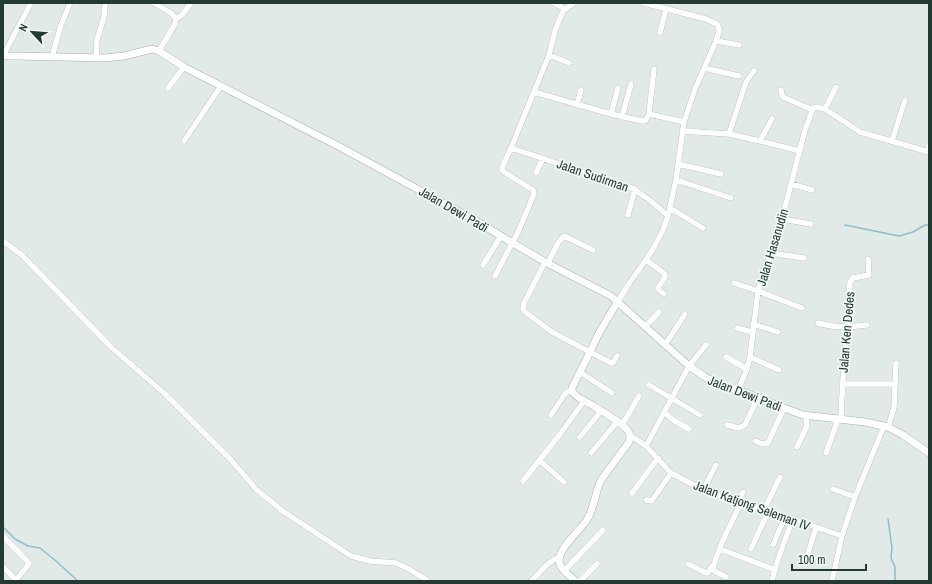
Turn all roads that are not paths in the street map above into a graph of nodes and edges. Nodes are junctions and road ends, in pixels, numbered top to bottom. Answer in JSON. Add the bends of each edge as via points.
{"nodes":[{"id":1,"x":31,"y":3,"type":"edge"},
{"id":2,"x":70,"y":3,"type":"edge"},
{"id":3,"x":106,"y":3,"type":"edge"},
{"id":4,"x":154,"y":3,"type":"edge"},
{"id":5,"x":191,"y":3,"type":"edge"},
{"id":6,"x":554,"y":3,"type":"edge"},
{"id":7,"x":574,"y":3,"type":"edge"},
{"id":8,"x":644,"y":3,"type":"edge"},
{"id":9,"x":565,"y":9,"type":"junction"},
{"id":10,"x":666,"y":9,"type":"junction"},
{"id":11,"x":176,"y":19,"type":"junction"},
{"id":12,"x":660,"y":33,"type":"dead end"},
{"id":13,"x":716,"y":41,"type":"junction"},
{"id":14,"x":739,"y":45,"type":"dead end"},
{"id":15,"x":159,"y":51,"type":"junction"},
{"id":16,"x":549,"y":55,"type":"junction"},
{"id":17,"x":3,"y":56,"type":"edge"},
{"id":18,"x":52,"y":56,"type":"junction"},
{"id":19,"x":96,"y":58,"type":"junction"},
{"id":20,"x":569,"y":63,"type":"dead end"},
{"id":21,"x":184,"y":67,"type":"junction"},
{"id":22,"x":704,"y":68,"type":"junction"},
{"id":23,"x":654,"y":69,"type":"dead end"},
{"id":24,"x":754,"y":70,"type":"dead end"},
{"id":25,"x":739,"y":76,"type":"dead end"},
{"id":26,"x":631,"y":84,"type":"dead end"},
{"id":27,"x":221,"y":86,"type":"junction"},
{"id":28,"x":836,"y":87,"type":"dead end"},
{"id":29,"x":168,"y":88,"type":"dead end"},
{"id":30,"x":618,"y":88,"type":"dead end"},
{"id":31,"x":581,"y":90,"type":"dead end"},
{"id":32,"x":781,"y":90,"type":"dead end"},
{"id":33,"x":534,"y":92,"type":"junction"},
{"id":34,"x":905,"y":100,"type":"dead end"},
{"id":35,"x":577,"y":105,"type":"junction"},
{"id":36,"x":814,"y":108,"type":"junction"},
{"id":37,"x":824,"y":109,"type":"junction"},
{"id":38,"x":611,"y":114,"type":"junction"},
{"id":39,"x":649,"y":114,"type":"junction"},
{"id":40,"x":622,"y":117,"type":"junction"},
{"id":41,"x":772,"y":119,"type":"dead end"},
{"id":42,"x":684,"y":122,"type":"junction"},
{"id":43,"x":682,"y":131,"type":"junction"},
{"id":44,"x":729,"y":134,"type":"junction"},
{"id":45,"x":184,"y":141,"type":"dead end"},
{"id":46,"x":760,"y":141,"type":"junction"},
{"id":47,"x":892,"y":141,"type":"junction"},
{"id":48,"x":929,"y":144,"type":"edge"},
{"id":49,"x":511,"y":148,"type":"junction"},
{"id":50,"x":800,"y":151,"type":"junction"},
{"id":51,"x":928,"y":152,"type":"edge"},
{"id":52,"x":543,"y":158,"type":"junction"},
{"id":53,"x":678,"y":164,"type":"junction"},
{"id":54,"x":536,"y":173,"type":"dead end"},
{"id":55,"x":721,"y":174,"type":"dead end"},
{"id":56,"x":676,"y":180,"type":"junction"},
{"id":57,"x":791,"y":184,"type":"junction"},
{"id":58,"x":635,"y":190,"type":"junction"},
{"id":59,"x":812,"y":190,"type":"dead end"},
{"id":60,"x":731,"y":198,"type":"dead end"},
{"id":61,"x":670,"y":208,"type":"junction"},
{"id":62,"x":628,"y":216,"type":"dead end"},
{"id":63,"x":668,"y":216,"type":"junction"},
{"id":64,"x":782,"y":218,"type":"junction"},
{"id":65,"x":811,"y":224,"type":"dead end"},
{"id":66,"x":703,"y":228,"type":"dead end"},
{"id":67,"x":501,"y":236,"type":"junction"},
{"id":68,"x":3,"y":241,"type":"edge"},
{"id":69,"x":513,"y":243,"type":"junction"},
{"id":70,"x":593,"y":250,"type":"dead end"},
{"id":71,"x":771,"y":253,"type":"junction"},
{"id":72,"x":804,"y":258,"type":"dead end"},
{"id":73,"x":868,"y":259,"type":"dead end"},
{"id":74,"x":646,"y":260,"type":"junction"},
{"id":75,"x":547,"y":262,"type":"junction"},
{"id":76,"x":483,"y":265,"type":"dead end"},
{"id":77,"x":495,"y":276,"type":"dead end"},
{"id":78,"x":734,"y":283,"type":"dead end"},
{"id":79,"x":758,"y":291,"type":"junction"},
{"id":80,"x":664,"y":294,"type":"dead end"},
{"id":81,"x":618,"y":301,"type":"junction"},
{"id":82,"x":802,"y":308,"type":"dead end"},
{"id":83,"x":659,"y":312,"type":"dead end"},
{"id":84,"x":685,"y":314,"type":"dead end"},
{"id":85,"x":818,"y":323,"type":"dead end"},
{"id":86,"x":753,"y":324,"type":"junction"},
{"id":87,"x":867,"y":325,"type":"dead end"},
{"id":88,"x":645,"y":327,"type":"junction"},
{"id":89,"x":848,"y":327,"type":"junction"},
{"id":90,"x":737,"y":328,"type":"dead end"},
{"id":91,"x":752,"y":332,"type":"junction"},
{"id":92,"x":778,"y":332,"type":"dead end"},
{"id":93,"x":665,"y":345,"type":"junction"},
{"id":94,"x":706,"y":345,"type":"dead end"},
{"id":95,"x":590,"y":352,"type":"junction"},
{"id":96,"x":617,"y":356,"type":"dead end"},
{"id":97,"x":726,"y":357,"type":"dead end"},
{"id":98,"x":750,"y":357,"type":"junction"},
{"id":99,"x":896,"y":363,"type":"dead end"},
{"id":100,"x":689,"y":366,"type":"junction"},
{"id":101,"x":747,"y":369,"type":"junction"},
{"id":102,"x":779,"y":370,"type":"dead end"},
{"id":103,"x":580,"y":372,"type":"junction"},
{"id":104,"x":842,"y":384,"type":"junction"},
{"id":105,"x":895,"y":384,"type":"junction"},
{"id":106,"x":649,"y":385,"type":"dead end"},
{"id":107,"x":738,"y":390,"type":"junction"},
{"id":108,"x":572,"y":391,"type":"junction"},
{"id":109,"x":612,"y":393,"type":"dead end"},
{"id":110,"x":639,"y":396,"type":"dead end"},
{"id":111,"x":758,"y":397,"type":"junction"},
{"id":112,"x":671,"y":398,"type":"junction"},
{"id":113,"x":584,"y":401,"type":"junction"},
{"id":114,"x":784,"y":408,"type":"junction"},
{"id":115,"x":601,"y":411,"type":"junction"},
{"id":116,"x":664,"y":412,"type":"junction"},
{"id":117,"x":551,"y":415,"type":"dead end"},
{"id":118,"x":700,"y":415,"type":"dead end"},
{"id":119,"x":808,"y":416,"type":"junction"},
{"id":120,"x":839,"y":420,"type":"junction"},
{"id":121,"x":619,"y":423,"type":"junction"},
{"id":122,"x":727,"y":425,"type":"dead end"},
{"id":123,"x":886,"y":426,"type":"junction"},
{"id":124,"x":689,"y":429,"type":"dead end"},
{"id":125,"x":630,"y":435,"type":"junction"},
{"id":126,"x":580,"y":437,"type":"dead end"},
{"id":127,"x":755,"y":441,"type":"dead end"},
{"id":128,"x":646,"y":446,"type":"junction"},
{"id":129,"x":797,"y":447,"type":"dead end"},
{"id":130,"x":591,"y":453,"type":"dead end"},
{"id":131,"x":826,"y":453,"type":"dead end"},
{"id":132,"x":929,"y":453,"type":"edge"},
{"id":133,"x":658,"y":458,"type":"junction"},
{"id":134,"x":539,"y":460,"type":"junction"},
{"id":135,"x":716,"y":465,"type":"dead end"},
{"id":136,"x":671,"y":473,"type":"junction"},
{"id":137,"x":780,"y":477,"type":"dead end"},
{"id":138,"x":523,"y":481,"type":"dead end"},
{"id":139,"x":564,"y":482,"type":"dead end"},
{"id":140,"x":833,"y":489,"type":"dead end"},
{"id":141,"x":703,"y":490,"type":"junction"},
{"id":142,"x":743,"y":492,"type":"dead end"},
{"id":143,"x":632,"y":493,"type":"dead end"},
{"id":144,"x":855,"y":497,"type":"junction"},
{"id":145,"x":646,"y":500,"type":"dead end"},
{"id":146,"x":740,"y":502,"type":"junction"},
{"id":147,"x":766,"y":511,"type":"junction"},
{"id":148,"x":785,"y":517,"type":"junction"},
{"id":149,"x":793,"y":519,"type":"junction"},
{"id":150,"x":816,"y":528,"type":"junction"},
{"id":151,"x":604,"y":530,"type":"dead end"},
{"id":152,"x":3,"y":536,"type":"edge"},
{"id":153,"x":842,"y":536,"type":"junction"},
{"id":154,"x":773,"y":545,"type":"dead end"},
{"id":155,"x":720,"y":549,"type":"junction"},
{"id":156,"x":750,"y":549,"type":"dead end"},
{"id":157,"x":808,"y":553,"type":"dead end"},
{"id":158,"x":559,"y":558,"type":"junction"},
{"id":159,"x":597,"y":564,"type":"dead end"},
{"id":160,"x":688,"y":564,"type":"dead end"},
{"id":161,"x":714,"y":564,"type":"junction"},
{"id":162,"x":3,"y":567,"type":"edge"},
{"id":163,"x":565,"y":570,"type":"junction"},
{"id":164,"x":774,"y":570,"type":"junction"},
{"id":165,"x":726,"y":577,"type":"dead end"},
{"id":166,"x":571,"y":580,"type":"edge"},
{"id":167,"x":16,"y":581,"type":"edge"},
{"id":168,"x":428,"y":581,"type":"edge"},
{"id":169,"x":532,"y":581,"type":"edge"},
{"id":170,"x":580,"y":581,"type":"edge"},
{"id":171,"x":772,"y":581,"type":"edge"},
{"id":172,"x":832,"y":581,"type":"edge"}],
"edges":[{"from":1,"to":17,"type":"street"},
{"from":2,"to":18,"type":"street"},
{"from":3,"to":19,"type":"street","via":[[97,40]]},
{"from":4,"to":11,"type":"street"},
{"from":5,"to":11,"type":"street"},
{"from":6,"to":9,"type":"street"},
{"from":7,"to":9,"type":"street"},
{"from":8,"to":10,"type":"street"},
{"from":9,"to":16,"type":"street","via":[[555,31]]},
{"from":10,"to":12,"type":"street"},
{"from":10,"to":13,"type":"street","via":[[717,24],[719,29]]},
{"from":11,"to":15,"type":"street"},
{"from":13,"to":14,"type":"street"},
{"from":13,"to":22,"type":"street"},
{"from":15,"to":19,"type":"street","via":[[152,49],[124,56]]},
{"from":15,"to":21,"type":"street","name":"Jalan Dewi Padi"},
{"from":16,"to":20,"type":"street"},
{"from":16,"to":33,"type":"street"},
{"from":17,"to":18,"type":"street"},
{"from":18,"to":19,"type":"street"},
{"from":21,"to":27,"type":"street","name":"Jalan Dewi Padi"},
{"from":21,"to":29,"type":"street"},
{"from":22,"to":25,"type":"street"},
{"from":22,"to":42,"type":"street"},
{"from":23,"to":39,"type":"street"},
{"from":24,"to":44,"type":"street","via":[[746,82]]},
{"from":26,"to":40,"type":"street"},
{"from":27,"to":45,"type":"street"},
{"from":27,"to":67,"type":"street","name":"Jalan Dewi Padi","via":[[342,148]]},
{"from":28,"to":37,"type":"street"},
{"from":30,"to":38,"type":"street"},
{"from":31,"to":35,"type":"street"},
{"from":32,"to":36,"type":"street","via":[[782,95]]},
{"from":33,"to":35,"type":"street"},
{"from":33,"to":49,"type":"street"},
{"from":34,"to":47,"type":"street"},
{"from":35,"to":38,"type":"street"},
{"from":36,"to":37,"type":"street"},
{"from":36,"to":50,"type":"street","name":"Jalan Hasanudin"},
{"from":37,"to":47,"type":"street","via":[[860,132]]},
{"from":38,"to":40,"type":"street"},
{"from":39,"to":40,"type":"street","via":[[644,121]]},
{"from":39,"to":42,"type":"street"},
{"from":41,"to":46,"type":"street"},
{"from":42,"to":43,"type":"street"},
{"from":43,"to":44,"type":"street"},
{"from":43,"to":53,"type":"street"},
{"from":44,"to":46,"type":"street"},
{"from":46,"to":50,"type":"street"},
{"from":47,"to":51,"type":"street"},
{"from":48,"to":51,"type":"street"},
{"from":49,"to":52,"type":"street","name":"Jalan Sudirman"},
{"from":49,"to":69,"type":"street","via":[[502,170],[533,190],[534,194]]},
{"from":50,"to":57,"type":"street","name":"Jalan Hasanudin"},
{"from":52,"to":54,"type":"street"},
{"from":52,"to":58,"type":"street","name":"Jalan Sudirman"},
{"from":53,"to":55,"type":"street"},
{"from":53,"to":56,"type":"street"},
{"from":56,"to":60,"type":"street"},
{"from":56,"to":61,"type":"street"},
{"from":57,"to":59,"type":"street"},
{"from":57,"to":64,"type":"street","name":"Jalan Hasanudin"},
{"from":58,"to":62,"type":"street"},
{"from":58,"to":63,"type":"street","name":"Jalan Sudirman"},
{"from":61,"to":63,"type":"street"},
{"from":61,"to":66,"type":"street"},
{"from":63,"to":74,"type":"street"},
{"from":64,"to":65,"type":"street"},
{"from":64,"to":71,"type":"street","name":"Jalan Hasanudin"},
{"from":67,"to":69,"type":"street","name":"Jalan Dewi Padi"},
{"from":67,"to":76,"type":"street"},
{"from":68,"to":168,"type":"street","via":[[22,255],[112,348],[164,392],[256,489],[284,512],[351,556],[370,561],[396,563]]},
{"from":69,"to":75,"type":"street","name":"Jalan Dewi Padi"},
{"from":69,"to":77,"type":"street"},
{"from":70,"to":75,"type":"street","via":[[564,235]]},
{"from":71,"to":72,"type":"street"},
{"from":71,"to":79,"type":"street","name":"Jalan Hasanudin"},
{"from":73,"to":89,"type":"street","name":"Jalan Ken Dedes","via":[[869,275],[853,278],[850,282]]},
{"from":74,"to":80,"type":"street","via":[[665,274],[658,288]]},
{"from":74,"to":81,"type":"street"},
{"from":75,"to":81,"type":"street","name":"Jalan Dewi Padi"},
{"from":75,"to":95,"type":"street","via":[[523,309],[552,332]]},
{"from":78,"to":79,"type":"street"},
{"from":79,"to":82,"type":"street"},
{"from":79,"to":86,"type":"street","name":"Jalan Hasanudin"},
{"from":81,"to":88,"type":"street","name":"Jalan Dewi Padi"},
{"from":81,"to":95,"type":"street"},
{"from":83,"to":88,"type":"street"},
{"from":84,"to":93,"type":"street"},
{"from":85,"to":89,"type":"street"},
{"from":86,"to":91,"type":"street","name":"Jalan Hasanudin"},
{"from":86,"to":92,"type":"street"},
{"from":87,"to":89,"type":"street"},
{"from":88,"to":93,"type":"street","name":"Jalan Dewi Padi"},
{"from":89,"to":104,"type":"street","name":"Jalan Ken Dedes"},
{"from":90,"to":91,"type":"street"},
{"from":91,"to":98,"type":"street","name":"Jalan Hasanudin"},
{"from":93,"to":100,"type":"street","name":"Jalan Dewi Padi"},
{"from":94,"to":100,"type":"street"},
{"from":95,"to":96,"type":"street","via":[[611,363]]},
{"from":95,"to":103,"type":"street"},
{"from":97,"to":101,"type":"street"},
{"from":98,"to":101,"type":"street","name":"Jalan Hasanudin"},
{"from":98,"to":102,"type":"street"},
{"from":99,"to":105,"type":"street"},
{"from":100,"to":107,"type":"street","name":"Jalan Dewi Padi","via":[[719,385]]},
{"from":100,"to":112,"type":"street"},
{"from":101,"to":107,"type":"street","name":"Jalan Hasanudin"},
{"from":103,"to":108,"type":"street"},
{"from":103,"to":109,"type":"street"},
{"from":104,"to":105,"type":"street"},
{"from":104,"to":120,"type":"street","name":"Jalan Ken Dedes"},
{"from":105,"to":123,"type":"street","via":[[894,408]]},
{"from":106,"to":112,"type":"street"},
{"from":107,"to":111,"type":"street","name":"Jalan Dewi Padi"},
{"from":108,"to":113,"type":"street"},
{"from":108,"to":117,"type":"street","via":[[565,394]]},
{"from":110,"to":121,"type":"street"},
{"from":111,"to":114,"type":"street","name":"Jalan Dewi Padi"},
{"from":111,"to":122,"type":"street","via":[[745,425],[739,428]]},
{"from":112,"to":116,"type":"street"},
{"from":112,"to":118,"type":"street"},
{"from":113,"to":115,"type":"street"},
{"from":113,"to":134,"type":"street"},
{"from":114,"to":119,"type":"street","name":"Jalan Dewi Padi"},
{"from":114,"to":127,"type":"street","via":[[768,443]]},
{"from":115,"to":121,"type":"street"},
{"from":115,"to":126,"type":"street"},
{"from":116,"to":124,"type":"street","via":[[672,420]]},
{"from":116,"to":128,"type":"street"},
{"from":119,"to":120,"type":"street","name":"Jalan Dewi Padi"},
{"from":119,"to":129,"type":"street","via":[[807,426]]},
{"from":120,"to":123,"type":"street","name":"Jalan Dewi Padi"},
{"from":120,"to":131,"type":"street","name":"Jalan Ken Dedes"},
{"from":121,"to":125,"type":"street"},
{"from":121,"to":130,"type":"street"},
{"from":123,"to":132,"type":"street","name":"Jalan Dewi Padi"},
{"from":123,"to":144,"type":"street"},
{"from":125,"to":128,"type":"street","name":"Jalan Katjong Seleman IV"},
{"from":125,"to":158,"type":"street","via":[[629,442],[601,480],[588,518]]},
{"from":128,"to":133,"type":"street","name":"Jalan Katjong Seleman IV"},
{"from":133,"to":136,"type":"street","name":"Jalan Katjong Seleman IV"},
{"from":133,"to":143,"type":"street"},
{"from":134,"to":138,"type":"street"},
{"from":134,"to":139,"type":"street"},
{"from":135,"to":141,"type":"street"},
{"from":136,"to":141,"type":"street","name":"Jalan Katjong Seleman IV"},
{"from":136,"to":145,"type":"street","via":[[653,500]]},
{"from":137,"to":147,"type":"street"},
{"from":140,"to":144,"type":"street"},
{"from":141,"to":146,"type":"street","name":"Jalan Katjong Seleman IV"},
{"from":142,"to":146,"type":"street"},
{"from":144,"to":153,"type":"street"},
{"from":146,"to":147,"type":"street","name":"Jalan Katjong Seleman IV"},
{"from":146,"to":155,"type":"street"},
{"from":147,"to":148,"type":"street","name":"Jalan Katjong Seleman IV"},
{"from":147,"to":156,"type":"street"},
{"from":148,"to":149,"type":"street","name":"Jalan Katjong Seleman IV"},
{"from":148,"to":154,"type":"street"},
{"from":149,"to":150,"type":"street","name":"Jalan Katjong Seleman IV"},
{"from":149,"to":164,"type":"street"},
{"from":150,"to":153,"type":"street","name":"Jalan Katjong Seleman IV"},
{"from":150,"to":157,"type":"street"},
{"from":151,"to":163,"type":"street"},
{"from":152,"to":167,"type":"street","via":[[29,562]]},
{"from":153,"to":172,"type":"street"},
{"from":155,"to":161,"type":"street"},
{"from":155,"to":164,"type":"street"},
{"from":158,"to":163,"type":"street"},
{"from":158,"to":169,"type":"street","via":[[550,562]]},
{"from":159,"to":170,"type":"street"},
{"from":160,"to":161,"type":"street","via":[[706,573]]},
{"from":161,"to":165,"type":"street","via":[[713,570]]},
{"from":162,"to":167,"type":"street"},
{"from":163,"to":166,"type":"street"},
{"from":164,"to":171,"type":"street"}]}
